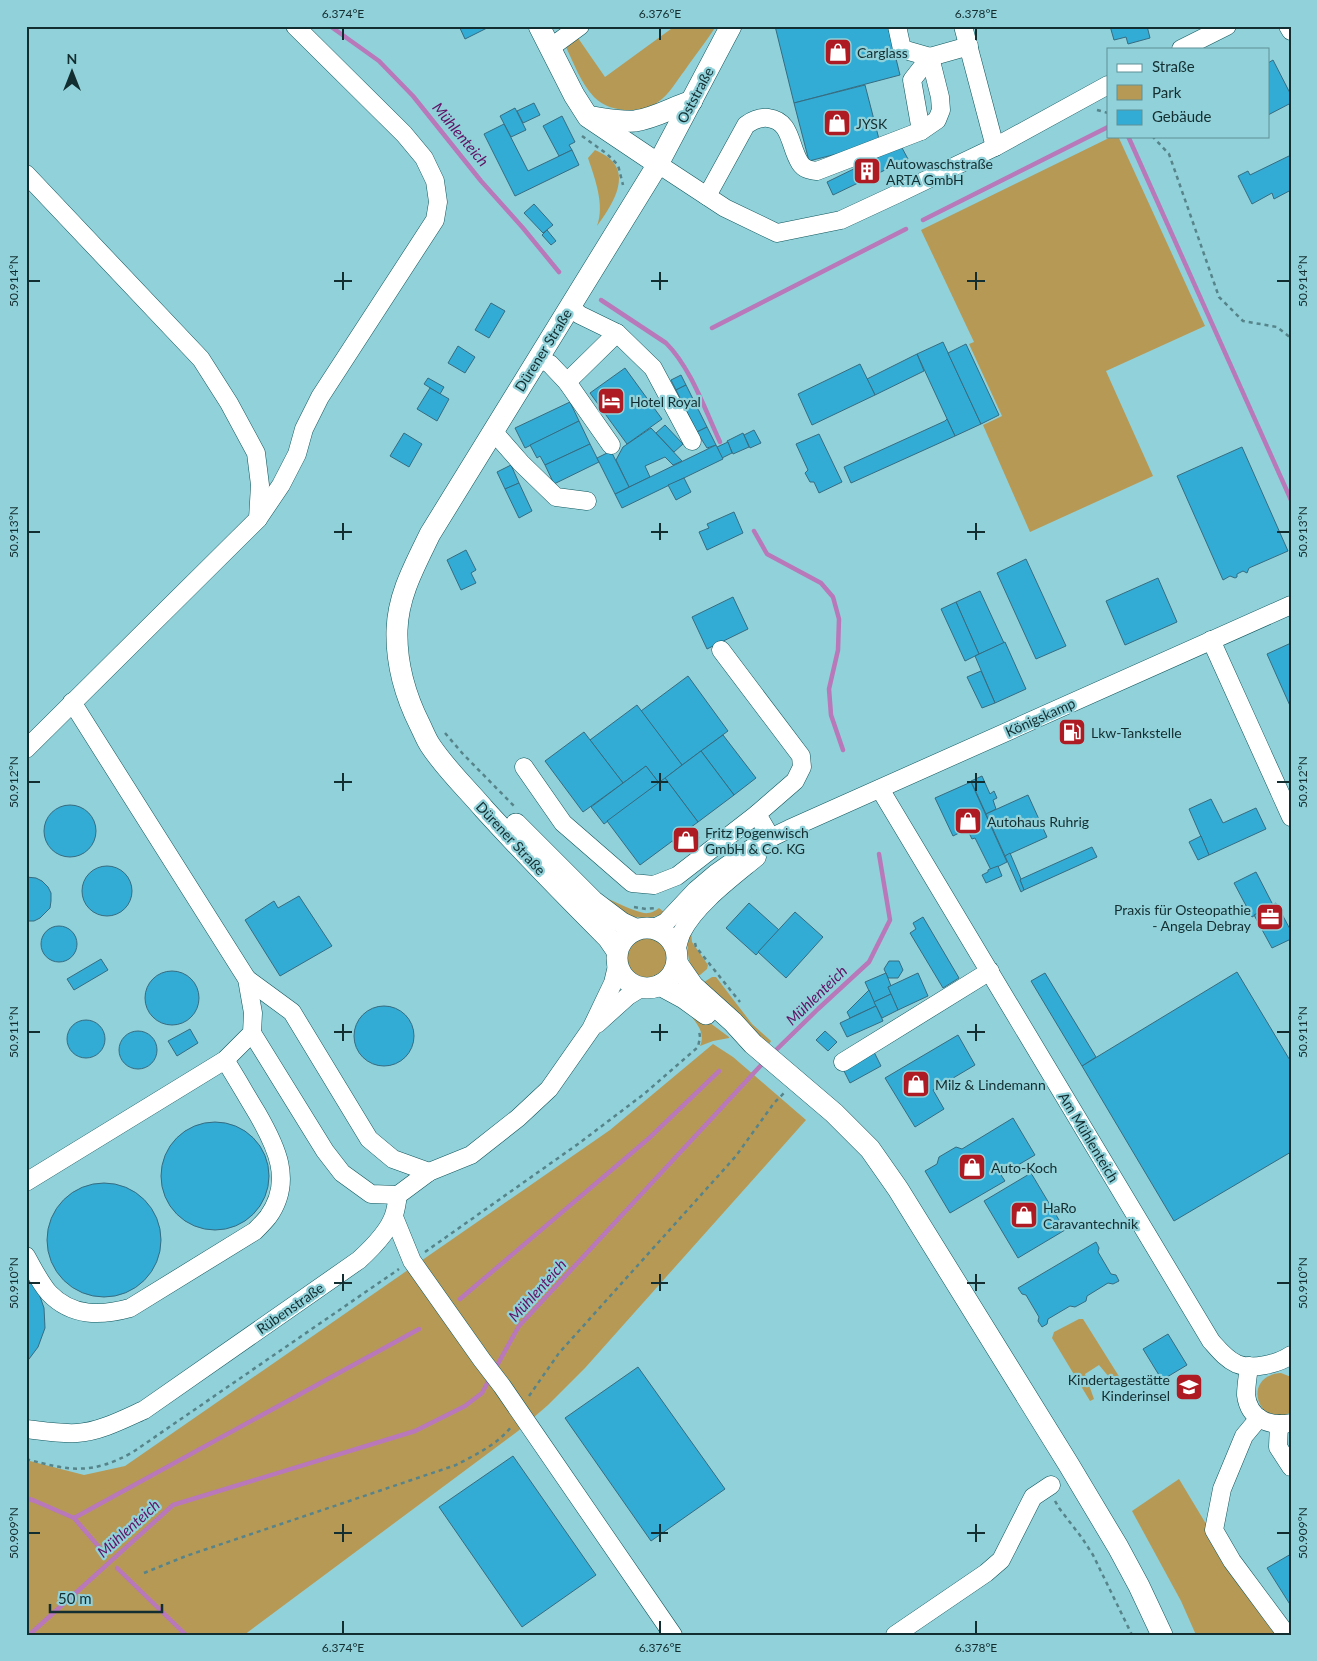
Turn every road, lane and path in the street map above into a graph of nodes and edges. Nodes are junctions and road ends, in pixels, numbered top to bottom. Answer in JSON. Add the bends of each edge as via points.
{"nodes":[{"id":1,"x":295,"y":26,"type":"edge"},
{"id":2,"x":539,"y":26,"type":"edge"},
{"id":3,"x":580,"y":26,"type":"edge"},
{"id":4,"x":730,"y":26,"type":"edge"},
{"id":5,"x":897,"y":26,"type":"edge"},
{"id":6,"x":963,"y":26,"type":"edge"},
{"id":7,"x":1227,"y":26,"type":"edge"},
{"id":8,"x":1288,"y":26,"type":"edge"},
{"id":9,"x":1291,"y":31,"type":"edge"},
{"id":10,"x":968,"y":46,"type":"junction"},
{"id":11,"x":550,"y":48,"type":"junction"},
{"id":12,"x":1183,"y":48,"type":"edge"},
{"id":13,"x":930,"y":57,"type":"junction"},
{"id":14,"x":1107,"y":86,"type":"edge"},
{"id":15,"x":692,"y":101,"type":"junction"},
{"id":16,"x":584,"y":125,"type":"junction"},
{"id":17,"x":921,"y":131,"type":"junction"},
{"id":18,"x":1154,"y":138,"type":"edge"},
{"id":19,"x":995,"y":147,"type":"junction"},
{"id":20,"x":658,"y":164,"type":"junction"},
{"id":21,"x":26,"y":174,"type":"edge"},
{"id":22,"x":623,"y":186,"type":"dead end"},
{"id":23,"x":707,"y":196,"type":"junction"},
{"id":24,"x":570,"y":307,"type":"junction"},
{"id":25,"x":617,"y":333,"type":"junction"},
{"id":26,"x":1291,"y":338,"type":"edge"},
{"id":27,"x":538,"y":358,"type":"junction"},
{"id":28,"x":567,"y":382,"type":"junction"},
{"id":29,"x":493,"y":431,"type":"junction"},
{"id":30,"x":692,"y":441,"type":"dead end"},
{"id":31,"x":611,"y":445,"type":"dead end"},
{"id":32,"x":587,"y":501,"type":"dead end"},
{"id":33,"x":258,"y":519,"type":"junction"},
{"id":34,"x":1291,"y":605,"type":"edge"},
{"id":35,"x":1211,"y":640,"type":"junction"},
{"id":36,"x":721,"y":650,"type":"dead end"},
{"id":37,"x":72,"y":702,"type":"junction"},
{"id":38,"x":416,"y":716,"type":"junction"},
{"id":39,"x":445,"y":733,"type":"dead end"},
{"id":40,"x":26,"y":749,"type":"edge"},
{"id":41,"x":524,"y":767,"type":"dead end"},
{"id":42,"x":880,"y":789,"type":"junction"},
{"id":43,"x":520,"y":813,"type":"dead end"},
{"id":44,"x":757,"y":814,"type":"junction"},
{"id":45,"x":1291,"y":817,"type":"edge"},
{"id":46,"x":789,"y":829,"type":"junction"},
{"id":47,"x":771,"y":838,"type":"junction"},
{"id":48,"x":632,"y":907,"type":"dead end"},
{"id":49,"x":676,"y":912,"type":"junction"},
{"id":50,"x":645,"y":928,"type":"junction"},
{"id":51,"x":677,"y":957,"type":"junction"},
{"id":52,"x":617,"y":959,"type":"junction"},
{"id":53,"x":990,"y":971,"type":"junction"},
{"id":54,"x":247,"y":979,"type":"junction"},
{"id":55,"x":651,"y":986,"type":"junction"},
{"id":56,"x":698,"y":1028,"type":"dead end"},
{"id":57,"x":591,"y":1029,"type":"junction"},
{"id":58,"x":252,"y":1033,"type":"junction"},
{"id":59,"x":756,"y":1047,"type":"junction"},
{"id":60,"x":226,"y":1060,"type":"junction"},
{"id":61,"x":842,"y":1062,"type":"dead end"},
{"id":62,"x":788,"y":1075,"type":"junction"},
{"id":63,"x":428,"y":1172,"type":"junction"},
{"id":64,"x":26,"y":1182,"type":"edge"},
{"id":65,"x":398,"y":1195,"type":"junction"},
{"id":66,"x":394,"y":1217,"type":"junction"},
{"id":67,"x":26,"y":1256,"type":"edge"},
{"id":68,"x":412,"y":1261,"type":"junction"},
{"id":69,"x":1290,"y":1358,"type":"edge"},
{"id":70,"x":1249,"y":1366,"type":"junction"},
{"id":71,"x":519,"y":1411,"type":"junction"},
{"id":72,"x":1259,"y":1418,"type":"junction"},
{"id":73,"x":1285,"y":1424,"type":"edge"},
{"id":74,"x":26,"y":1428,"type":"edge"},
{"id":75,"x":26,"y":1459,"type":"edge"},
{"id":76,"x":1291,"y":1467,"type":"edge"},
{"id":77,"x":1051,"y":1485,"type":"joint"},
{"id":78,"x":144,"y":1573,"type":"dead end"},
{"id":79,"x":673,"y":1635,"type":"edge"},
{"id":80,"x":895,"y":1635,"type":"edge"},
{"id":81,"x":1132,"y":1635,"type":"edge"},
{"id":82,"x":1162,"y":1635,"type":"edge"},
{"id":83,"x":1287,"y":1635,"type":"edge"}],
"edges":[{"from":1,"to":33,"type":"street","via":[[424,158],[435,181],[438,202],[435,220],[320,397],[282,485]]},
{"from":2,"to":11,"type":"main road"},
{"from":3,"to":11,"type":"street"},
{"from":4,"to":15,"type":"main road","name":"Oststraße"},
{"from":5,"to":13,"type":"street","via":[[902,49]]},
{"from":6,"to":10,"type":"street"},
{"from":7,"to":12,"type":"street"},
{"from":8,"to":9,"type":"street"},
{"from":10,"to":13,"type":"street"},
{"from":10,"to":19,"type":"street"},
{"from":11,"to":16,"type":"main road","via":[[574,95]]},
{"from":13,"to":17,"type":"street","via":[[912,80]]},
{"from":13,"to":17,"type":"street","via":[[941,110],[937,120]]},
{"from":14,"to":19,"type":"street"},
{"from":15,"to":16,"type":"main road","via":[[636,121]]},
{"from":15,"to":20,"type":"main road","name":"Oststraße"},
{"from":16,"to":20,"type":"main road"},
{"from":16,"to":22,"type":"path","via":[[583,138],[618,166]]},
{"from":17,"to":23,"type":"street","via":[[816,171],[807,170],[800,163],[787,129],[780,122],[754,119],[746,125]]},
{"from":18,"to":26,"type":"path","via":[[1169,154],[1219,297],[1243,321],[1277,327]]},
{"from":19,"to":23,"type":"street","via":[[841,220],[777,233]]},
{"from":20,"to":23,"type":"street"},
{"from":20,"to":24,"type":"main road","name":"Dürener Straße"},
{"from":21,"to":33,"type":"street","via":[[201,359],[256,453],[260,485]]},
{"from":24,"to":25,"type":"street"},
{"from":24,"to":27,"type":"main road","name":"Dürener Straße"},
{"from":25,"to":28,"type":"street"},
{"from":25,"to":30,"type":"street","via":[[653,368]]},
{"from":27,"to":28,"type":"street","via":[[550,364]]},
{"from":27,"to":29,"type":"main road","name":"Dürener Straße"},
{"from":28,"to":31,"type":"street"},
{"from":29,"to":32,"type":"street","via":[[556,497]]},
{"from":29,"to":38,"type":"main road","name":"Dürener Straße","via":[[430,534],[408,578],[401,602],[397,653],[402,679]]},
{"from":33,"to":37,"type":"street"},
{"from":34,"to":35,"type":"street","name":"Königskamp"},
{"from":35,"to":42,"type":"street","name":"Königskamp"},
{"from":35,"to":45,"type":"street"},
{"from":36,"to":44,"type":"street","via":[[801,756],[802,767],[795,781]]},
{"from":37,"to":40,"type":"street"},
{"from":37,"to":54,"type":"street"},
{"from":38,"to":50,"type":"main road","name":"Dürener Straße","via":[[593,901],[622,923]]},
{"from":38,"to":52,"type":"main road","name":"Dürener Straße","via":[[430,745],[462,784],[608,938]]},
{"from":39,"to":43,"type":"path"},
{"from":41,"to":44,"type":"street","via":[[563,823],[632,883],[654,885],[677,876]]},
{"from":42,"to":46,"type":"street","name":"Königskamp"},
{"from":42,"to":53,"type":"street","name":"Am Mühlenteich"},
{"from":44,"to":47,"type":"street"},
{"from":46,"to":47,"type":"street","name":"Königskamp"},
{"from":46,"to":51,"type":"street","name":"Königskamp","via":[[705,903],[687,923],[681,933]]},
{"from":47,"to":49,"type":"street","name":"Königskamp","via":[[716,873]]},
{"from":48,"to":49,"type":"path","via":[[646,909],[667,903]]},
{"from":49,"to":50,"type":"street","name":"Königskamp","via":[[666,922]]},
{"from":50,"to":51,"type":"main road","via":[[664,932],[672,940]]},
{"from":50,"to":52,"type":"main road","via":[[627,934],[620,942]]},
{"from":51,"to":55,"type":"main road","via":[[671,976]]},
{"from":51,"to":59,"type":"main road","via":[[693,986]]},
{"from":52,"to":55,"type":"main road","via":[[626,980],[633,985]]},
{"from":52,"to":57,"type":"street","via":[[612,983]]},
{"from":53,"to":61,"type":"street"},
{"from":53,"to":70,"type":"street","name":"Am Mühlenteich","via":[[1211,1341],[1223,1355]]},
{"from":54,"to":58,"type":"street","via":[[254,1012]]},
{"from":54,"to":63,"type":"street","via":[[292,1012],[369,1139],[393,1159]]},
{"from":55,"to":57,"type":"street","via":[[628,996]]},
{"from":55,"to":59,"type":"main road","via":[[684,998]]},
{"from":56,"to":68,"type":"path","via":[[698,1047],[644,1094]]},
{"from":57,"to":63,"type":"street","via":[[548,1089],[518,1118],[472,1155]]},
{"from":58,"to":60,"type":"street"},
{"from":58,"to":65,"type":"street","via":[[342,1173],[371,1194]]},
{"from":59,"to":62,"type":"main road"},
{"from":60,"to":64,"type":"street"},
{"from":60,"to":67,"type":"street","via":[[270,1135],[280,1165],[281,1184],[277,1200],[255,1231],[130,1308],[112,1313],[92,1314],[60,1303],[48,1292]]},
{"from":62,"to":71,"type":"path","via":[[774,1104],[736,1156],[559,1353]]},
{"from":62,"to":82,"type":"main road","via":[[834,1113],[870,1149],[898,1189],[1069,1464],[1139,1586]]},
{"from":63,"to":65,"type":"street"},
{"from":65,"to":66,"type":"street","name":"Rübenstraße"},
{"from":66,"to":68,"type":"street"},
{"from":66,"to":74,"type":"street","name":"Rübenstraße","via":[[380,1239],[359,1260],[144,1410],[112,1424],[78,1433]]},
{"from":68,"to":71,"type":"street"},
{"from":68,"to":75,"type":"path","via":[[114,1463],[69,1469]]},
{"from":69,"to":70,"type":"street"},
{"from":70,"to":72,"type":"street","via":[[1246,1393],[1249,1408]]},
{"from":71,"to":78,"type":"path","via":[[501,1438],[456,1465]]},
{"from":71,"to":79,"type":"street"},
{"from":72,"to":73,"type":"street"},
{"from":72,"to":83,"type":"street","via":[[1244,1436],[1222,1489],[1214,1530],[1232,1561]]},
{"from":73,"to":76,"type":"street","via":[[1278,1447]]},
{"from":77,"to":80,"type":"street","via":[[1033,1497],[1000,1560]]},
{"from":77,"to":81,"type":"path","via":[[1059,1508],[1093,1555]]}]}
